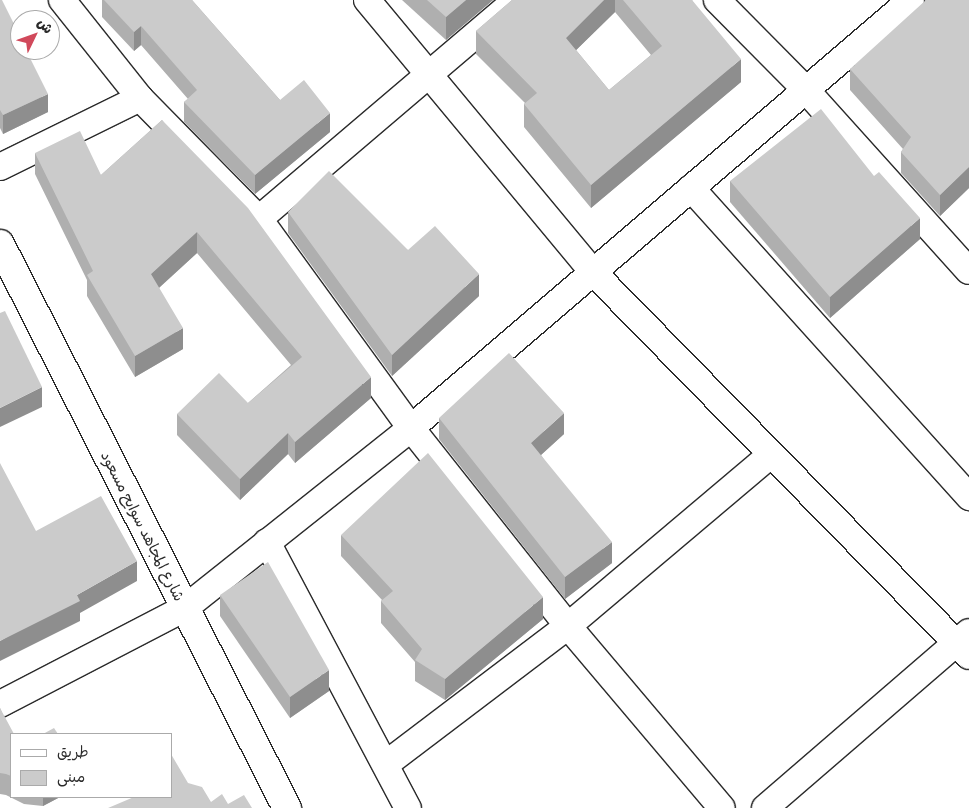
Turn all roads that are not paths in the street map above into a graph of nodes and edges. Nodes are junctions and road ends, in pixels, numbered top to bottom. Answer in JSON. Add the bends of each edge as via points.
{"nodes":[{"id":1,"x":366,"y":0,"type":"edge"},
{"id":2,"x":516,"y":0,"type":"edge"},
{"id":3,"x":717,"y":0,"type":"edge"},
{"id":4,"x":911,"y":0,"type":"edge"},
{"id":5,"x":72,"y":4,"type":"edge"},
{"id":6,"x":432,"y":74,"type":"junction"},
{"id":7,"x":804,"y":88,"type":"junction"},
{"id":8,"x":140,"y":98,"type":"junction"},
{"id":9,"x":0,"y":166,"type":"edge"},
{"id":10,"x":691,"y":188,"type":"junction"},
{"id":11,"x":259,"y":219,"type":"junction"},
{"id":12,"x":1,"y":248,"type":"edge"},
{"id":13,"x":591,"y":270,"type":"junction"},
{"id":14,"x":969,"y":271,"type":"edge"},
{"id":15,"x":411,"y":428,"type":"junction"},
{"id":16,"x":770,"y":456,"type":"junction"},
{"id":17,"x":969,"y":497,"type":"edge"},
{"id":18,"x":267,"y":542,"type":"junction"},
{"id":19,"x":185,"y":608,"type":"junction"},
{"id":20,"x":568,"y":626,"type":"junction"},
{"id":21,"x":965,"y":644,"type":"edge"},
{"id":22,"x":0,"y":704,"type":"edge"},
{"id":23,"x":386,"y":764,"type":"junction"},
{"id":24,"x":287,"y":808,"type":"edge"},
{"id":25,"x":408,"y":808,"type":"edge"},
{"id":26,"x":722,"y":808,"type":"edge"},
{"id":27,"x":765,"y":808,"type":"edge"}],
"edges":[{"from":1,"to":6,"type":"street"},
{"from":2,"to":6,"type":"street"},
{"from":3,"to":7,"type":"street"},
{"from":4,"to":7,"type":"street"},
{"from":5,"to":8,"type":"street"},
{"from":6,"to":11,"type":"street"},
{"from":6,"to":13,"type":"street"},
{"from":7,"to":10,"type":"street"},
{"from":7,"to":14,"type":"street"},
{"from":8,"to":9,"type":"street"},
{"from":8,"to":11,"type":"street"},
{"from":10,"to":13,"type":"street"},
{"from":10,"to":17,"type":"street"},
{"from":11,"to":15,"type":"street"},
{"from":12,"to":19,"type":"street","name":"شارع المجاهد سوايح مسعود"},
{"from":13,"to":15,"type":"street"},
{"from":13,"to":16,"type":"street"},
{"from":15,"to":18,"type":"street"},
{"from":15,"to":20,"type":"street"},
{"from":16,"to":20,"type":"street"},
{"from":16,"to":21,"type":"street"},
{"from":18,"to":19,"type":"street"},
{"from":18,"to":23,"type":"street"},
{"from":19,"to":22,"type":"street"},
{"from":19,"to":24,"type":"street","name":"شارع المجاهد سوايح مسعود"},
{"from":20,"to":23,"type":"street"},
{"from":20,"to":26,"type":"street"},
{"from":21,"to":27,"type":"street"},
{"from":23,"to":25,"type":"street"}]}
